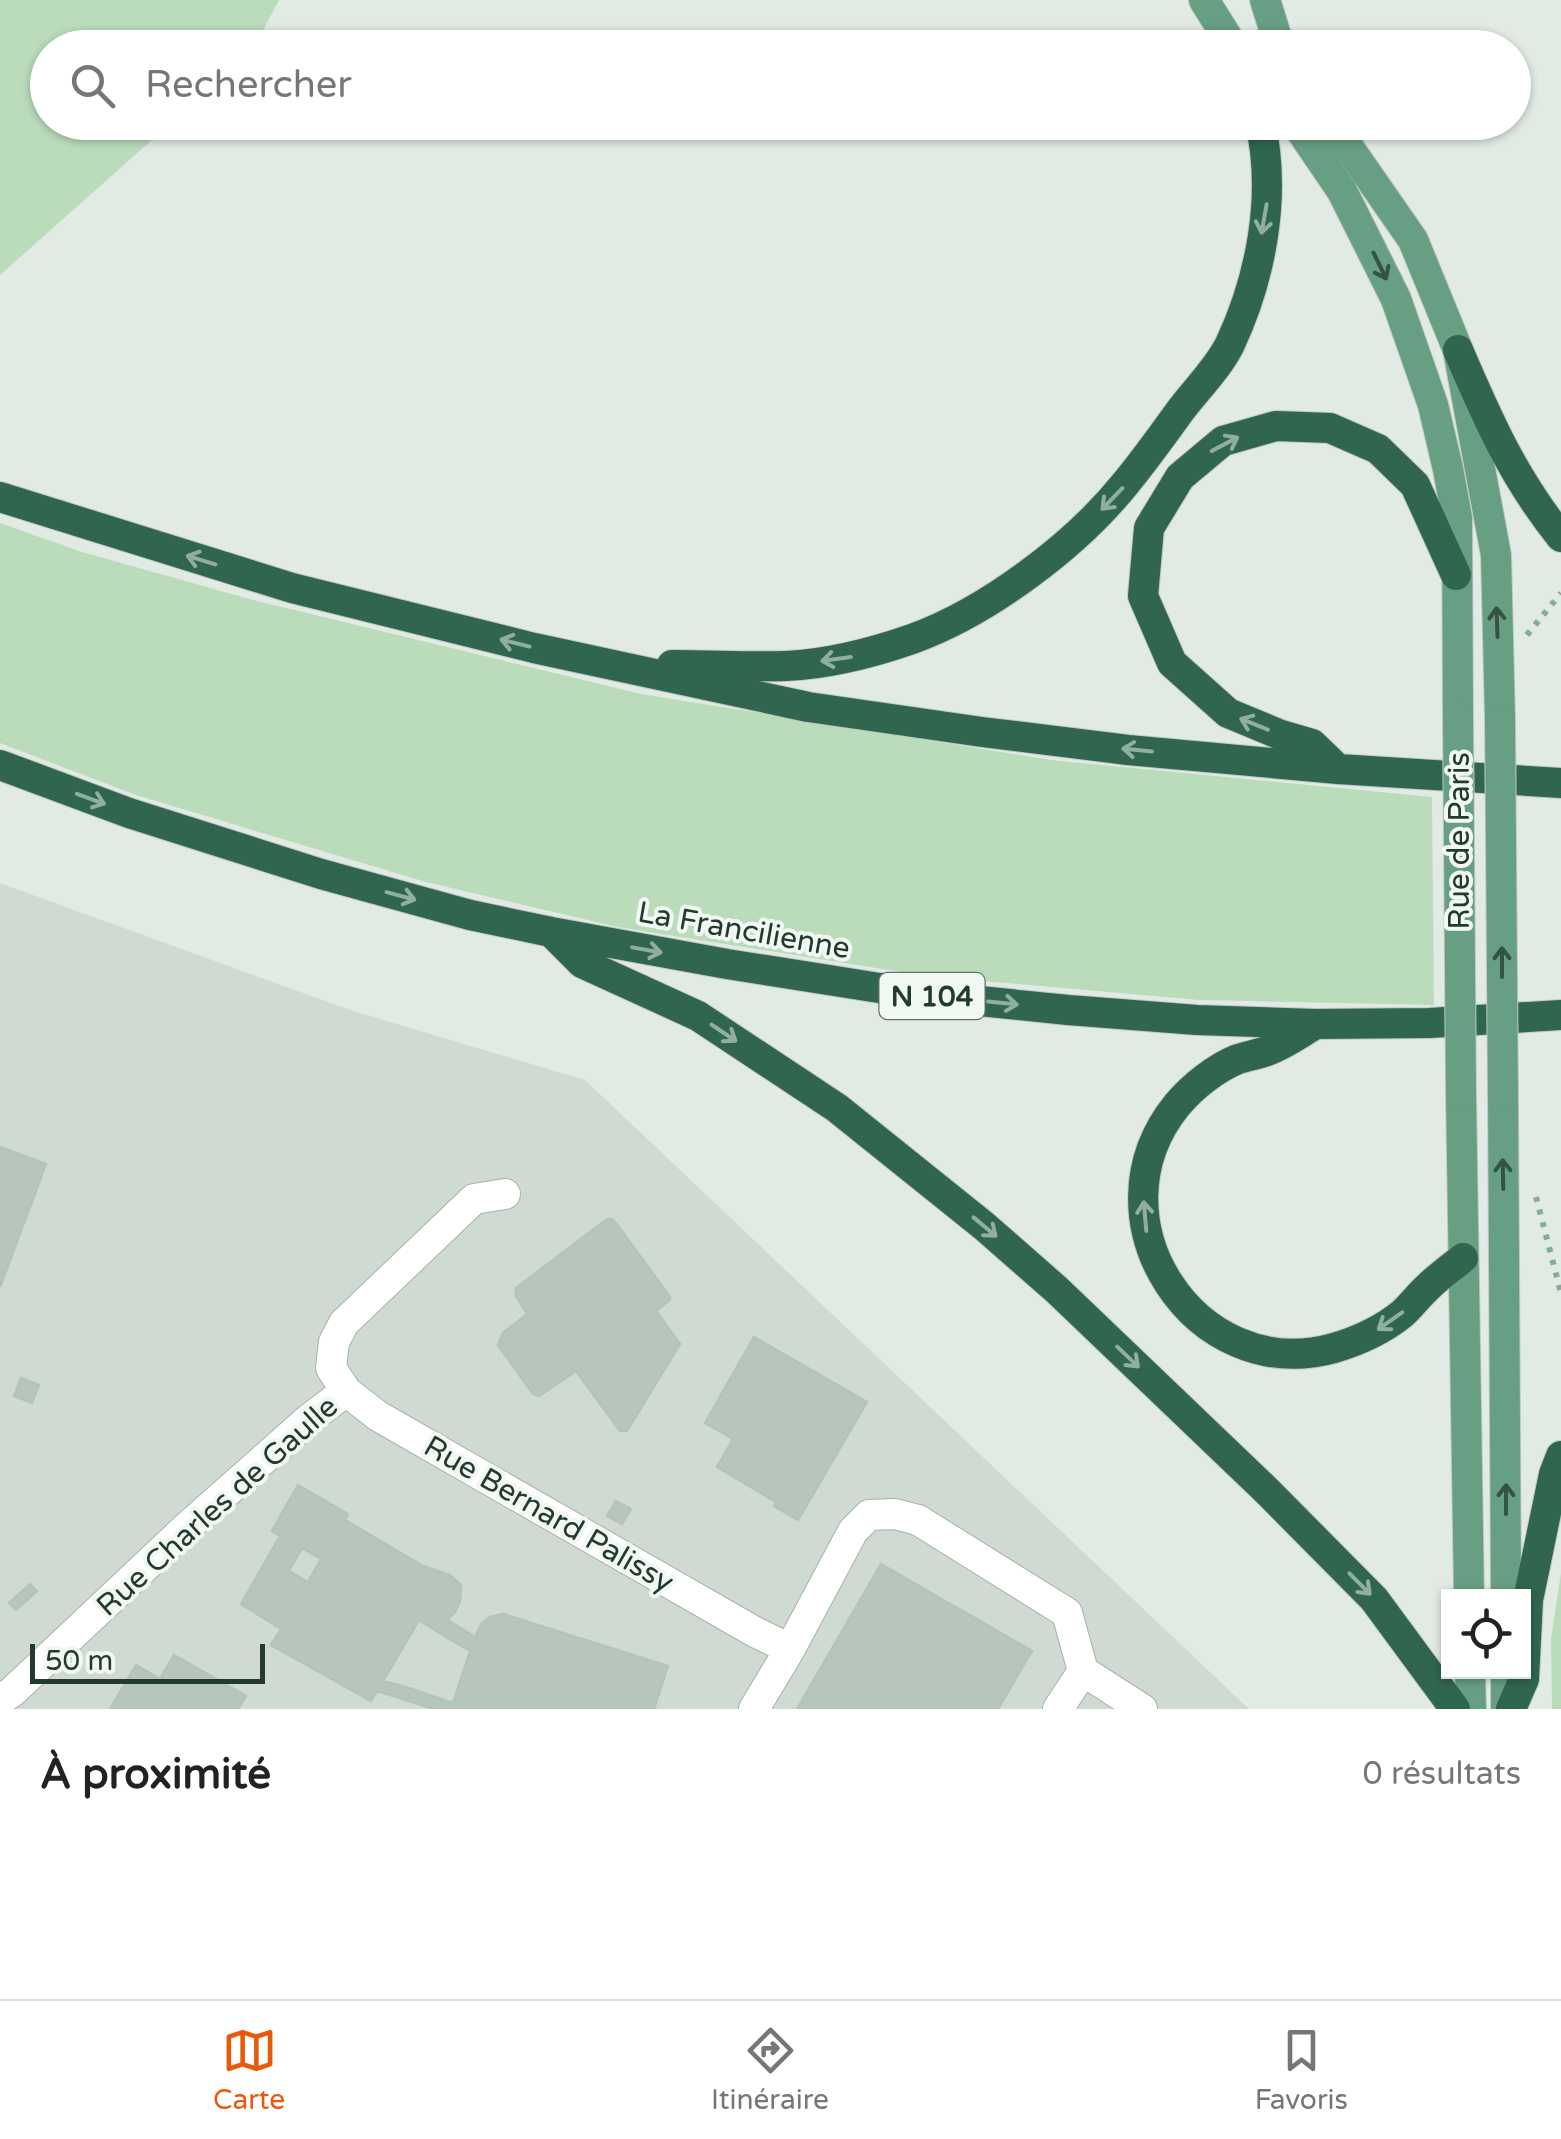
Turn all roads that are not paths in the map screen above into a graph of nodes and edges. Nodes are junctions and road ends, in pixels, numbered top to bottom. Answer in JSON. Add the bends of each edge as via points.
{"nodes":[{"id":1,"x":1204,"y":0,"type":"edge"},
{"id":2,"x":1265,"y":0,"type":"edge"},
{"id":3,"x":1223,"y":30,"type":"edge"},
{"id":4,"x":1274,"y":30,"type":"edge"},
{"id":5,"x":1264,"y":140,"type":"edge"},
{"id":6,"x":1307,"y":140,"type":"edge"},
{"id":7,"x":1344,"y":140,"type":"edge"},
{"id":8,"x":1458,"y":350,"type":"junction"},
{"id":9,"x":0,"y":498,"type":"edge"},
{"id":10,"x":1561,"y":536,"type":"edge"},
{"id":11,"x":1456,"y":575,"type":"junction"},
{"id":12,"x":610,"y":665,"type":"junction"},
{"id":13,"x":0,"y":765,"type":"edge"},
{"id":14,"x":1338,"y":769,"type":"junction"},
{"id":15,"x":1561,"y":783,"type":"edge"},
{"id":16,"x":551,"y":932,"type":"junction"},
{"id":17,"x":1561,"y":1016,"type":"edge"},
{"id":18,"x":1316,"y":1024,"type":"junction"},
{"id":19,"x":505,"y":1194,"type":"dead end"},
{"id":20,"x":1463,"y":1258,"type":"junction"},
{"id":21,"x":346,"y":1392,"type":"junction"},
{"id":22,"x":1561,"y":1456,"type":"edge"},
{"id":23,"x":1469,"y":1589,"type":"edge"},
{"id":24,"x":1506,"y":1589,"type":"edge"},
{"id":25,"x":790,"y":1649,"type":"junction"},
{"id":26,"x":1083,"y":1670,"type":"junction"},
{"id":27,"x":1470,"y":1679,"type":"edge"},
{"id":28,"x":1506,"y":1679,"type":"edge"},
{"id":29,"x":0,"y":1700,"type":"edge"},
{"id":30,"x":754,"y":1709,"type":"edge"},
{"id":31,"x":1058,"y":1709,"type":"edge"},
{"id":32,"x":1142,"y":1709,"type":"edge"},
{"id":33,"x":1455,"y":1709,"type":"edge"},
{"id":34,"x":1471,"y":1709,"type":"edge"},
{"id":35,"x":1508,"y":1709,"type":"edge"}],
"edges":[{"from":1,"to":3,"type":"main road"},
{"from":2,"to":4,"type":"main road"},
{"from":5,"to":12,"type":"highway","one_way":true,"via":[[1267,202],[1254,281],[1228,348],[1124,486],[1075,536],[972,611],[860,656],[789,666]]},
{"from":6,"to":11,"type":"main road","name":"Rue de Paris","one_way":true,"via":[[1342,191],[1396,299],[1448,469],[1457,518]]},
{"from":7,"to":8,"type":"main road","name":"Rue de Paris","via":[[1413,240]]},
{"from":8,"to":10,"type":"highway","via":[[1514,471]]},
{"from":24,"to":8,"type":"main road","name":"Rue de Paris","one_way":true,"bridge":true,"via":[[1496,555]]},
{"from":12,"to":9,"type":"highway","one_way":true,"via":[[292,588]]},
{"from":14,"to":11,"type":"highway","one_way":true,"via":[[1312,744],[1228,713],[1172,663],[1143,596],[1149,528],[1180,477],[1223,441],[1276,426],[1330,428],[1378,449],[1415,486]]},
{"from":11,"to":20,"type":"main road","name":"Rue de Paris","bridge":true},
{"from":14,"to":12,"type":"highway","one_way":true,"via":[[924,724]]},
{"from":13,"to":16,"type":"highway","name":"La Francilienne","number":"N 104","one_way":true,"via":[[322,874]]},
{"from":14,"to":15,"type":"highway"},
{"from":16,"to":18,"type":"highway","name":"La Francilienne","number":"N 104","one_way":true,"via":[[930,996]]},
{"from":16,"to":33,"type":"highway","one_way":true,"via":[[582,963],[698,1016],[837,1108],[984,1226],[1374,1599]]},
{"from":17,"to":18,"type":"highway","name":"La Francilienne","number":"N 104"},
{"from":20,"to":18,"type":"highway","one_way":true,"via":[[1370,1335],[1298,1354],[1245,1345],[1217,1330],[1163,1274],[1142,1207],[1163,1126],[1178,1103],[1218,1070]]},
{"from":19,"to":21,"type":"street","via":[[474,1199],[344,1323],[331,1368]]},
{"from":20,"to":23,"type":"main road","name":"Rue de Paris"},
{"from":21,"to":25,"type":"street","name":"Rue Bernard Palissy"},
{"from":21,"to":29,"type":"street","name":"Rue Charles de Gaulle"},
{"from":22,"to":35,"type":"highway","via":[[1528,1600],[1524,1679]]},
{"from":25,"to":26,"type":"street","via":[[853,1531],[870,1515],[895,1514],[918,1520],[1067,1612]]},
{"from":25,"to":30,"type":"street"},
{"from":26,"to":31,"type":"street"},
{"from":26,"to":32,"type":"street"},
{"from":27,"to":34,"type":"main road"},
{"from":28,"to":35,"type":"main road"}]}
